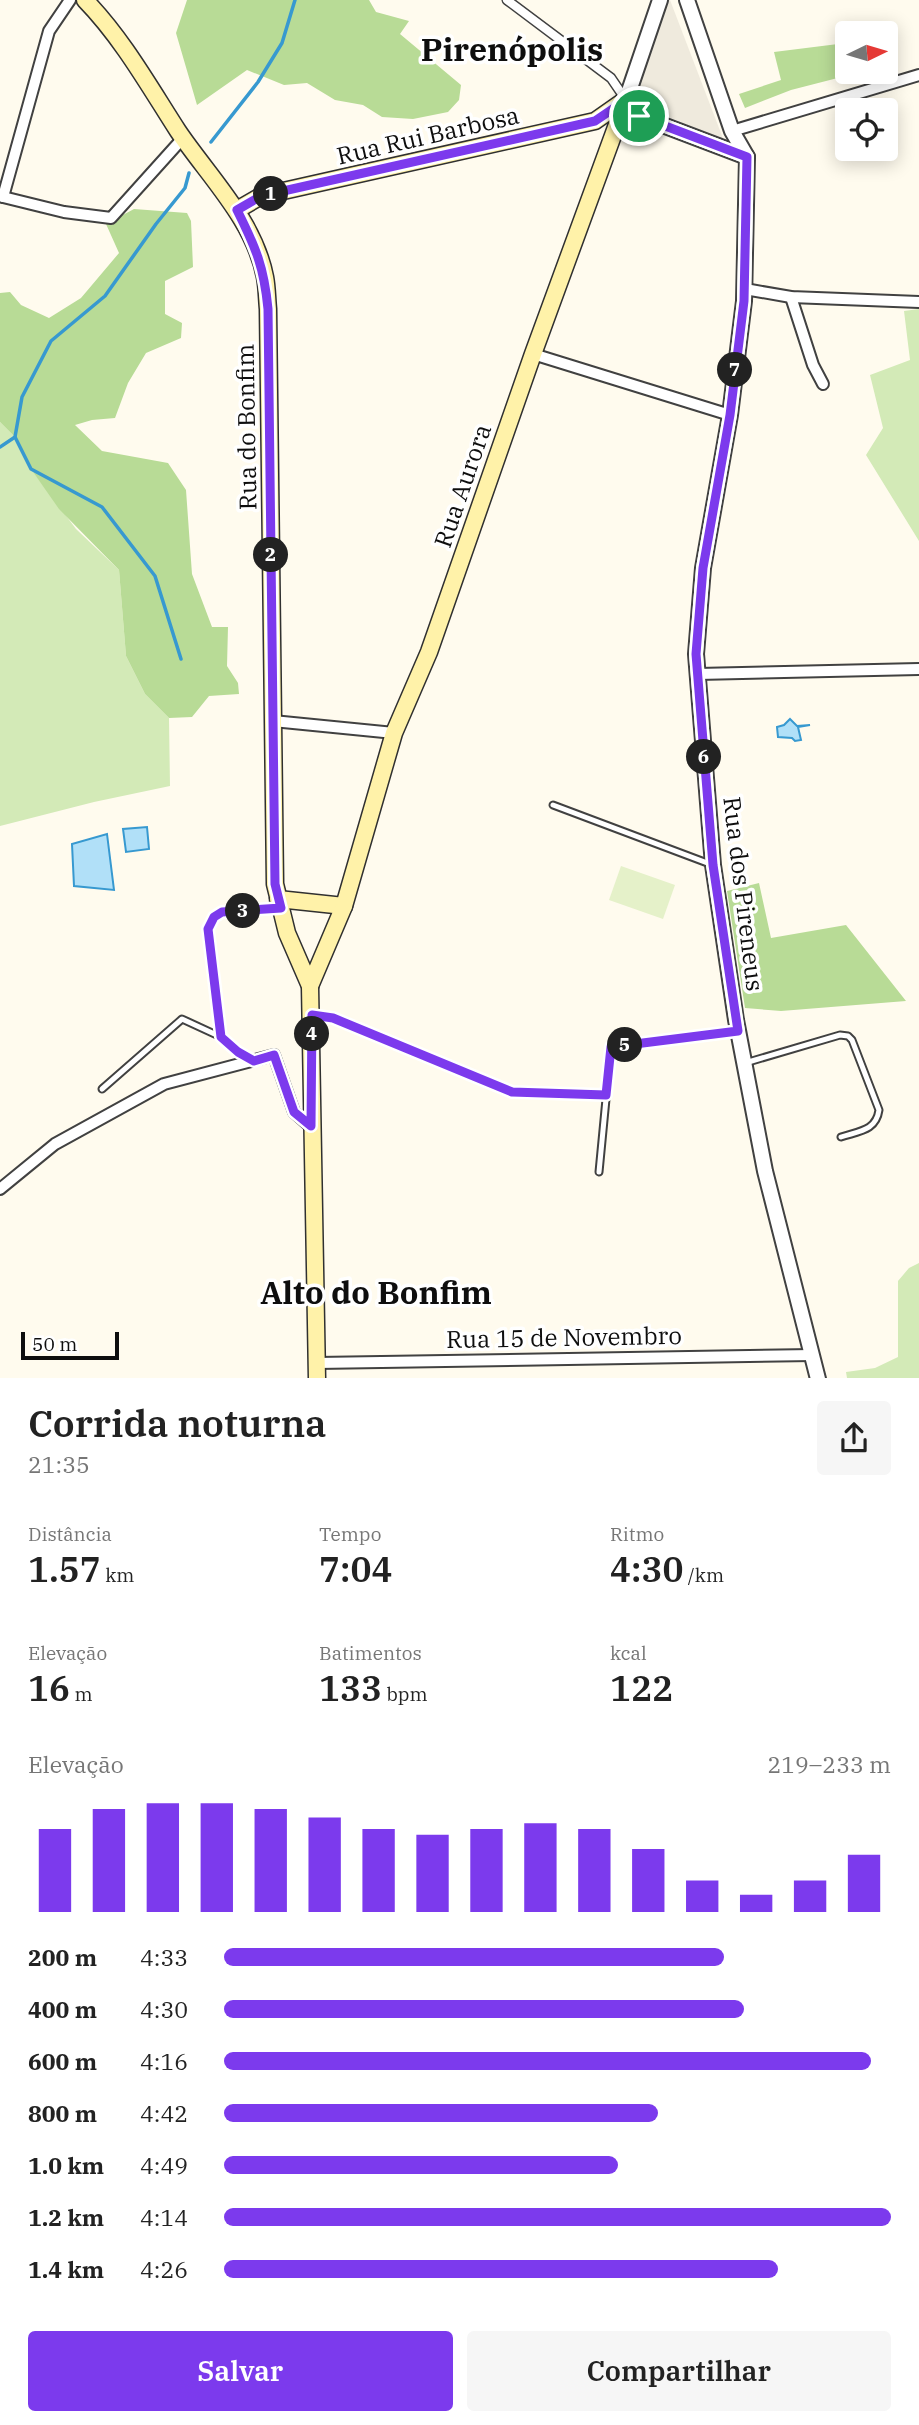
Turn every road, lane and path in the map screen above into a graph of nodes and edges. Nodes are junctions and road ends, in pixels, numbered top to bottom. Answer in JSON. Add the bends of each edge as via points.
{"nodes":[{"id":1,"x":70,"y":0,"type":"edge"},
{"id":2,"x":85,"y":0,"type":"edge"},
{"id":3,"x":507,"y":0,"type":"edge"},
{"id":4,"x":660,"y":0,"type":"edge"},
{"id":5,"x":687,"y":0,"type":"edge"},
{"id":6,"x":919,"y":75,"type":"edge"},
{"id":7,"x":626,"y":100,"type":"junction"},
{"id":8,"x":595,"y":121,"type":"junction"},
{"id":9,"x":732,"y":131,"type":"junction"},
{"id":10,"x":183,"y":138,"type":"junction"},
{"id":11,"x":606,"y":152,"type":"junction"},
{"id":12,"x":747,"y":157,"type":"junction"},
{"id":13,"x":1,"y":196,"type":"edge"},
{"id":14,"x":237,"y":210,"type":"junction"},
{"id":15,"x":745,"y":289,"type":"junction"},
{"id":16,"x":791,"y":297,"type":"junction"},
{"id":17,"x":919,"y":302,"type":"edge"},
{"id":18,"x":533,"y":354,"type":"junction"},
{"id":19,"x":822,"y":384,"type":"dead end"},
{"id":20,"x":730,"y":415,"type":"junction"},
{"id":21,"x":919,"y":669,"type":"edge"},
{"id":22,"x":698,"y":674,"type":"junction"},
{"id":23,"x":273,"y":721,"type":"junction"},
{"id":24,"x":394,"y":733,"type":"junction"},
{"id":25,"x":553,"y":804,"type":"dead end"},
{"id":26,"x":713,"y":865,"type":"junction"},
{"id":27,"x":279,"y":903,"type":"junction"},
{"id":28,"x":344,"y":906,"type":"junction"},
{"id":29,"x":310,"y":986,"type":"junction"},
{"id":30,"x":312,"y":1015,"type":"junction"},
{"id":31,"x":738,"y":1031,"type":"junction"},
{"id":32,"x":221,"y":1037,"type":"junction"},
{"id":33,"x":254,"y":1061,"type":"junction"},
{"id":34,"x":745,"y":1063,"type":"junction"},
{"id":35,"x":102,"y":1090,"type":"dead end"},
{"id":36,"x":606,"y":1095,"type":"junction"},
{"id":37,"x":311,"y":1126,"type":"junction"},
{"id":38,"x":841,"y":1136,"type":"dead end"},
{"id":39,"x":599,"y":1172,"type":"dead end"},
{"id":40,"x":0,"y":1189,"type":"edge"},
{"id":41,"x":813,"y":1355,"type":"junction"},
{"id":42,"x":317,"y":1371,"type":"edge"},
{"id":43,"x":818,"y":1378,"type":"edge"}],
"edges":[{"from":1,"to":13,"type":"street","via":[[49,31]]},
{"from":2,"to":10,"type":"main road","name":"Rua do Bonfim","via":[[108,24]]},
{"from":3,"to":7,"type":"street","via":[[611,78]]},
{"from":4,"to":7,"type":"street","name":"Rua Aurora"},
{"from":5,"to":9,"type":"street"},
{"from":6,"to":9,"type":"street"},
{"from":7,"to":8,"type":"main road","name":"Rua Rui Barbosa"},
{"from":7,"to":11,"type":"main road","name":"Rua Aurora"},
{"from":7,"to":12,"type":"street","via":[[639,116]]},
{"from":8,"to":11,"type":"main road","via":[[607,134]]},
{"from":8,"to":14,"type":"main road","name":"Rua Rui Barbosa","via":[[261,196]]},
{"from":9,"to":12,"type":"street"},
{"from":10,"to":13,"type":"street","via":[[111,218]]},
{"from":10,"to":14,"type":"main road","name":"Rua do Bonfim"},
{"from":11,"to":18,"type":"main road","name":"Rua Aurora"},
{"from":12,"to":15,"type":"street","name":"Rua dos Pireneus"},
{"from":14,"to":23,"type":"main road","name":"Rua do Bonfim","via":[[265,276],[268,309]]},
{"from":15,"to":16,"type":"street"},
{"from":15,"to":20,"type":"street","name":"Rua dos Pireneus"},
{"from":16,"to":17,"type":"street"},
{"from":16,"to":19,"type":"street"},
{"from":18,"to":20,"type":"street"},
{"from":18,"to":24,"type":"main road","name":"Rua Aurora","via":[[429,652]]},
{"from":20,"to":22,"type":"street","name":"Rua dos Pireneus","via":[[703,568]]},
{"from":21,"to":22,"type":"street"},
{"from":22,"to":26,"type":"street","name":"Rua dos Pireneus"},
{"from":23,"to":24,"type":"street"},
{"from":23,"to":27,"type":"main road","name":"Rua do Bonfim"},
{"from":24,"to":28,"type":"main road","name":"Rua Aurora"},
{"from":25,"to":26,"type":"lane"},
{"from":26,"to":31,"type":"street","name":"Rua dos Pireneus"},
{"from":27,"to":28,"type":"main road"},
{"from":27,"to":29,"type":"main road","name":"Rua do Bonfim"},
{"from":27,"to":32,"type":"lane","via":[[222,912],[208,929]]},
{"from":28,"to":29,"type":"main road","name":"Rua Aurora"},
{"from":29,"to":30,"type":"main road"},
{"from":30,"to":36,"type":"path","via":[[333,1018],[512,1092]]},
{"from":30,"to":37,"type":"main road"},
{"from":31,"to":34,"type":"street","name":"Rua dos Pireneus"},
{"from":31,"to":36,"type":"lane","via":[[611,1047]]},
{"from":32,"to":33,"type":"lane"},
{"from":32,"to":35,"type":"lane","via":[[182,1019]]},
{"from":33,"to":37,"type":"street","via":[[274,1055],[294,1112]]},
{"from":33,"to":40,"type":"street","via":[[164,1084],[55,1144]]},
{"from":34,"to":38,"type":"lane","via":[[848,1036],[879,1110],[871,1128]]},
{"from":34,"to":41,"type":"street","name":"Rua dos Pireneus","via":[[765,1171]]},
{"from":36,"to":39,"type":"lane"},
{"from":37,"to":42,"type":"main road"},
{"from":41,"to":42,"type":"street","name":"Rua 15 de Novembro"},
{"from":41,"to":43,"type":"street","name":"Rua dos Pireneus"}]}
